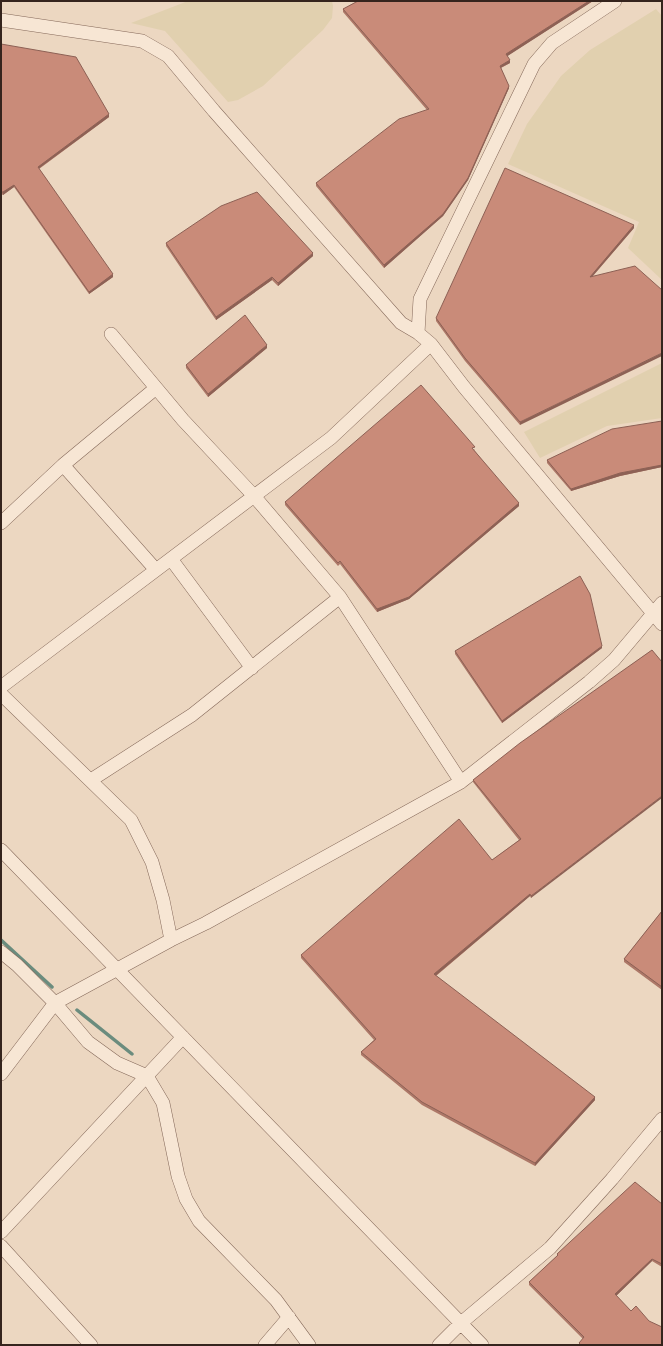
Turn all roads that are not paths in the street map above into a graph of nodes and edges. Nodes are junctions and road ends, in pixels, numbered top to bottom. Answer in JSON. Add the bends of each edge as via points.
{"nodes":[{"id":1,"x":615,"y":1,"type":"edge"},
{"id":2,"x":1,"y":20,"type":"edge"},
{"id":3,"x":418,"y":333,"type":"junction"},
{"id":4,"x":111,"y":334,"type":"dead end"},
{"id":5,"x":431,"y":344,"type":"junction"},
{"id":6,"x":156,"y":388,"type":"junction"},
{"id":7,"x":63,"y":465,"type":"junction"},
{"id":8,"x":254,"y":496,"type":"junction"},
{"id":9,"x":1,"y":523,"type":"edge"},
{"id":10,"x":171,"y":559,"type":"junction"},
{"id":11,"x":156,"y":570,"type":"junction"},
{"id":12,"x":340,"y":597,"type":"junction"},
{"id":13,"x":662,"y":602,"type":"edge"},
{"id":14,"x":653,"y":614,"type":"junction"},
{"id":15,"x":662,"y":624,"type":"edge"},
{"id":16,"x":252,"y":668,"type":"junction"},
{"id":17,"x":1,"y":687,"type":"edge"},
{"id":18,"x":1,"y":694,"type":"edge"},
{"id":19,"x":91,"y":780,"type":"junction"},
{"id":20,"x":461,"y":782,"type":"junction"},
{"id":21,"x":1,"y":850,"type":"edge"},
{"id":22,"x":171,"y":940,"type":"junction"},
{"id":23,"x":1,"y":952,"type":"edge"},
{"id":24,"x":116,"y":969,"type":"junction"},
{"id":25,"x":55,"y":1003,"type":"junction"},
{"id":26,"x":183,"y":1037,"type":"junction"},
{"id":27,"x":1,"y":1074,"type":"edge"},
{"id":28,"x":147,"y":1076,"type":"junction"},
{"id":29,"x":662,"y":1119,"type":"edge"},
{"id":30,"x":1,"y":1232,"type":"edge"},
{"id":31,"x":1,"y":1246,"type":"edge"},
{"id":32,"x":289,"y":1317,"type":"junction"},
{"id":33,"x":461,"y":1323,"type":"junction"},
{"id":34,"x":91,"y":1345,"type":"edge"},
{"id":35,"x":265,"y":1345,"type":"edge"},
{"id":36,"x":309,"y":1345,"type":"edge"},
{"id":37,"x":439,"y":1345,"type":"edge"},
{"id":38,"x":482,"y":1345,"type":"edge"}],
"edges":[{"from":1,"to":3,"type":"street","via":[[552,43],[534,64],[420,299]]},
{"from":2,"to":3,"type":"street","via":[[142,41],[168,56],[400,323]]},
{"from":3,"to":5,"type":"street"},
{"from":4,"to":6,"type":"street"},
{"from":5,"to":8,"type":"street","via":[[331,438]]},
{"from":5,"to":14,"type":"street"},
{"from":6,"to":7,"type":"street"},
{"from":6,"to":8,"type":"street"},
{"from":7,"to":9,"type":"street"},
{"from":7,"to":11,"type":"street"},
{"from":8,"to":10,"type":"street"},
{"from":8,"to":12,"type":"street"},
{"from":10,"to":11,"type":"street"},
{"from":10,"to":16,"type":"street"},
{"from":11,"to":17,"type":"street"},
{"from":12,"to":16,"type":"street"},
{"from":12,"to":20,"type":"street"},
{"from":13,"to":14,"type":"street"},
{"from":14,"to":15,"type":"street"},
{"from":14,"to":20,"type":"street","via":[[614,660],[589,682]]},
{"from":16,"to":19,"type":"street","via":[[192,715]]},
{"from":18,"to":19,"type":"street"},
{"from":19,"to":22,"type":"street","via":[[131,820],[152,862]]},
{"from":20,"to":22,"type":"street"},
{"from":21,"to":24,"type":"street"},
{"from":22,"to":24,"type":"street"},
{"from":23,"to":25,"type":"street"},
{"from":24,"to":25,"type":"street"},
{"from":24,"to":26,"type":"street"},
{"from":25,"to":27,"type":"street"},
{"from":25,"to":28,"type":"street","via":[[88,1042],[117,1063]]},
{"from":26,"to":28,"type":"street"},
{"from":26,"to":33,"type":"street"},
{"from":28,"to":30,"type":"street"},
{"from":28,"to":32,"type":"street","via":[[163,1103],[178,1176],[186,1199],[199,1221],[276,1300]]},
{"from":29,"to":33,"type":"street","via":[[550,1248]]},
{"from":31,"to":34,"type":"street"},
{"from":32,"to":35,"type":"street"},
{"from":32,"to":36,"type":"street"},
{"from":33,"to":37,"type":"street"},
{"from":33,"to":38,"type":"street"}]}
